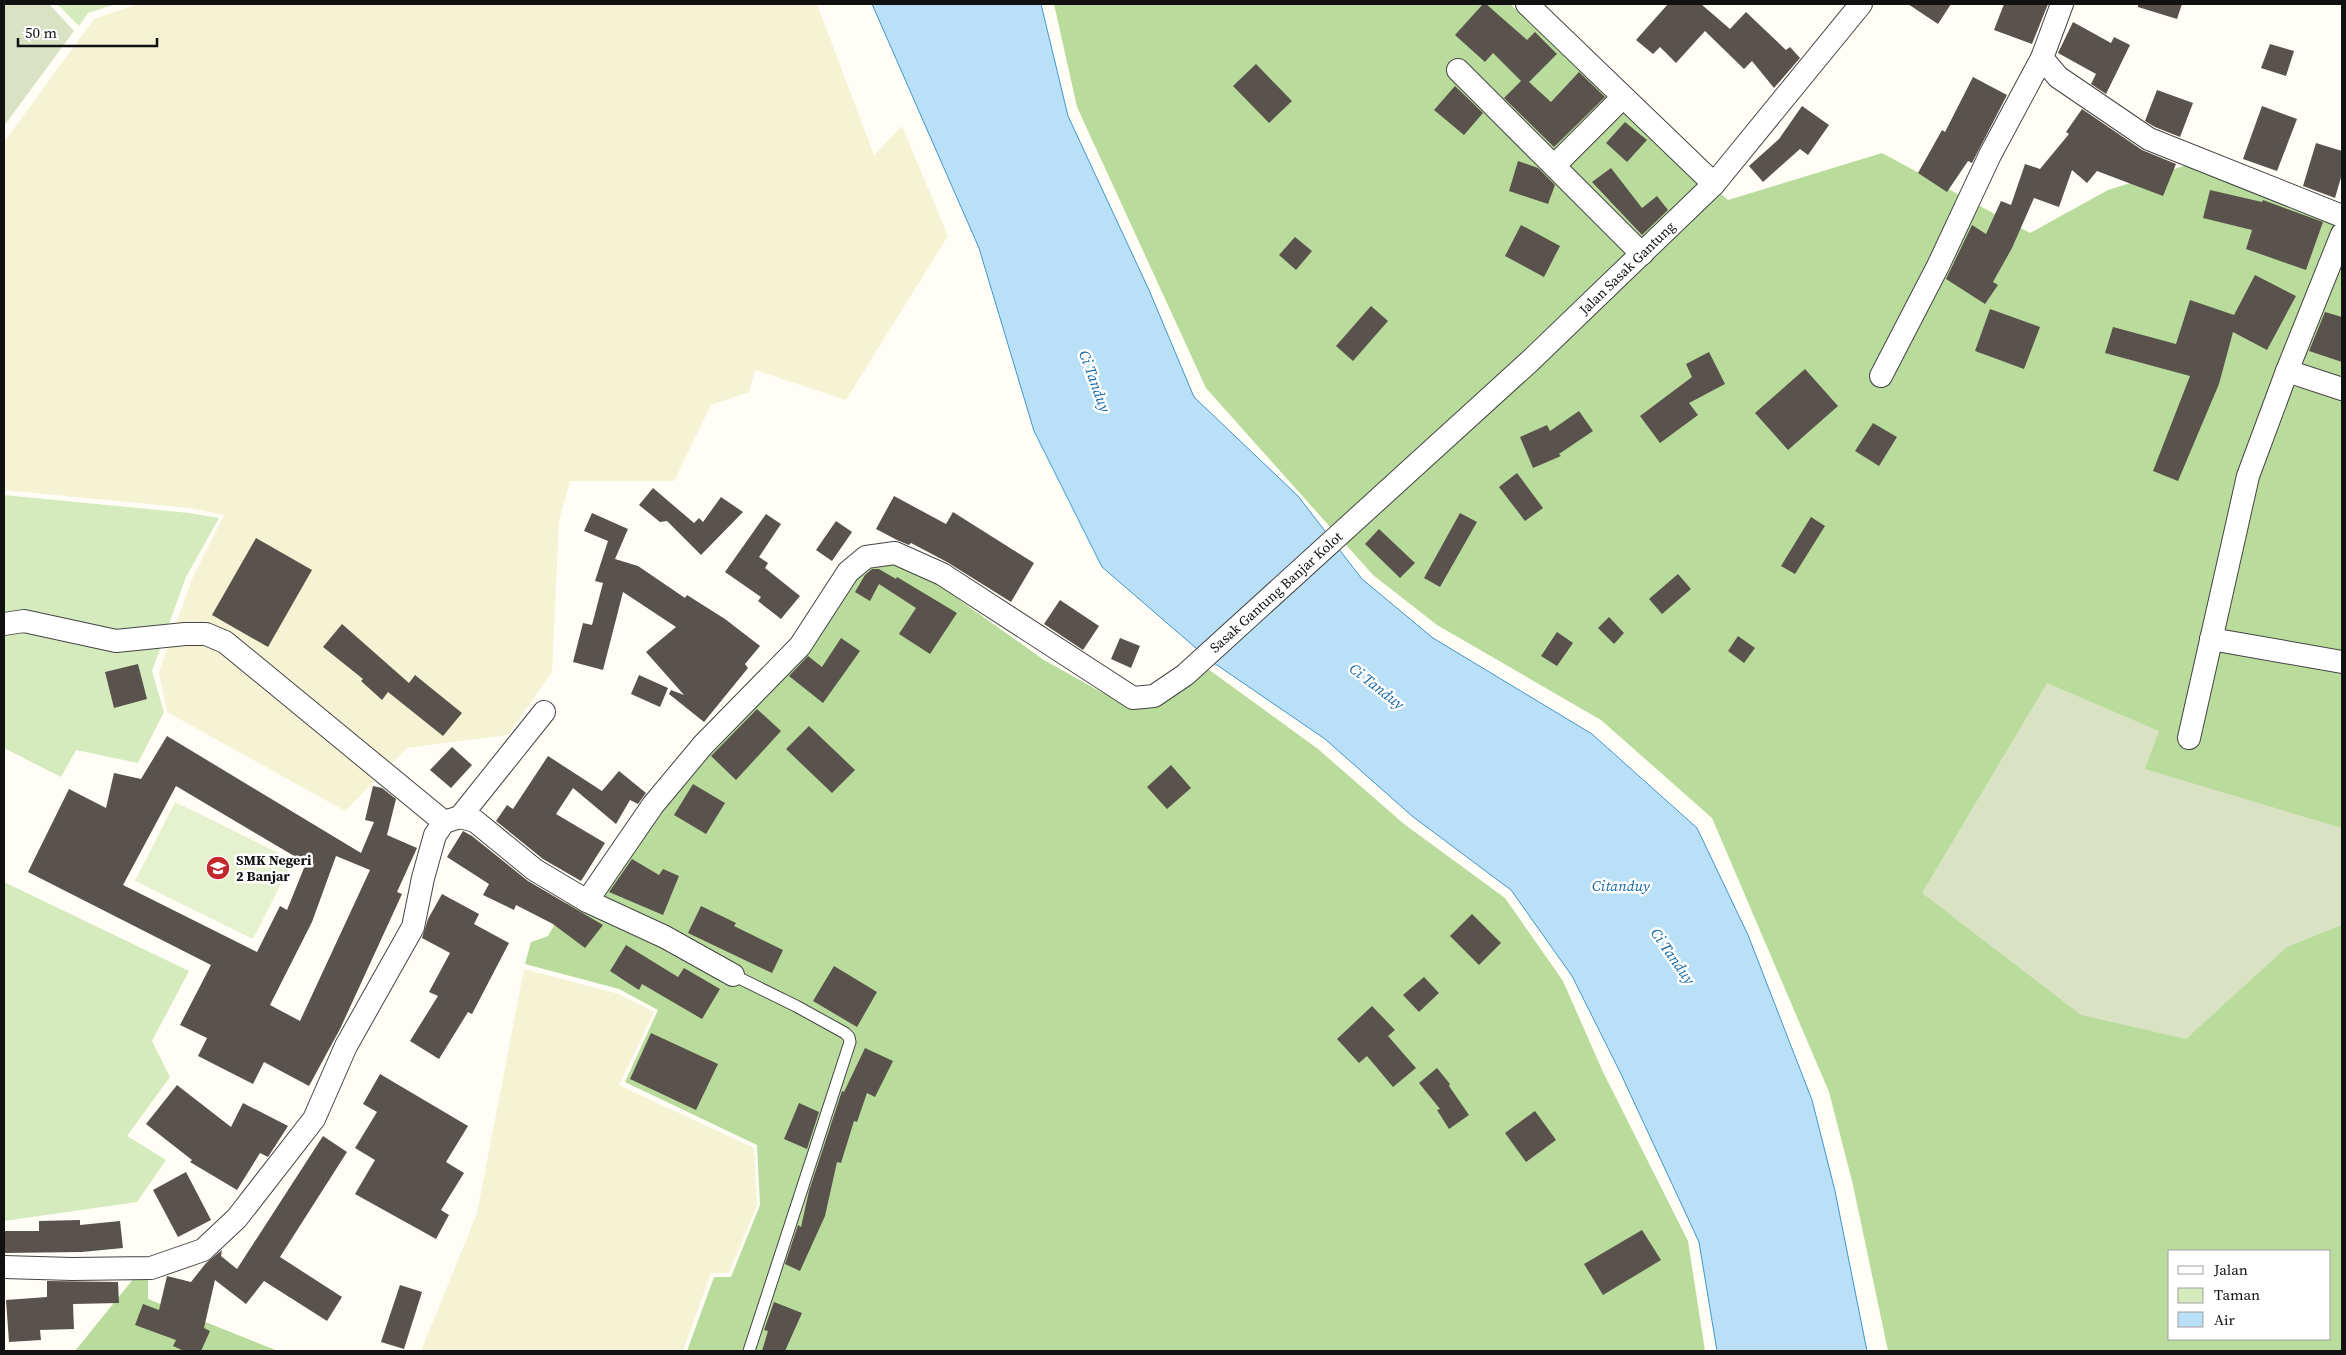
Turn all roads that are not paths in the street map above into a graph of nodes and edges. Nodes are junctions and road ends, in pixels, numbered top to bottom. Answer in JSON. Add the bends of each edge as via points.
{"nodes":[{"id":1,"x":1862,"y":4,"type":"edge"},
{"id":2,"x":2062,"y":4,"type":"edge"},
{"id":3,"x":1533,"y":6,"type":"edge"},
{"id":4,"x":2042,"y":58,"type":"junction"},
{"id":5,"x":1458,"y":70,"type":"dead end"},
{"id":6,"x":1623,"y":97,"type":"junction"},
{"id":7,"x":1555,"y":165,"type":"junction"},
{"id":8,"x":1714,"y":184,"type":"junction"},
{"id":9,"x":2342,"y":216,"type":"edge"},
{"id":10,"x":2342,"y":234,"type":"edge"},
{"id":11,"x":1642,"y":254,"type":"junction"},
{"id":12,"x":2287,"y":371,"type":"junction"},
{"id":13,"x":1880,"y":376,"type":"dead end"},
{"id":14,"x":2342,"y":389,"type":"edge"},
{"id":15,"x":1368,"y":509,"type":"joint"},
{"id":16,"x":4,"y":624,"type":"edge"},
{"id":17,"x":2211,"y":639,"type":"junction"},
{"id":18,"x":2342,"y":662,"type":"edge"},
{"id":19,"x":544,"y":712,"type":"dead end"},
{"id":20,"x":2189,"y":738,"type":"dead end"},
{"id":21,"x":452,"y":819,"type":"junction"},
{"id":22,"x":587,"y":901,"type":"junction"},
{"id":23,"x":733,"y":975,"type":"joint"},
{"id":24,"x":4,"y":1267,"type":"edge"},
{"id":25,"x":749,"y":1351,"type":"edge"}],
"edges":[{"from":1,"to":8,"type":"street","name":"Jalan Sasak Gantung"},
{"from":2,"to":4,"type":"street"},
{"from":3,"to":6,"type":"street"},
{"from":4,"to":9,"type":"street","via":[[2058,78],[2149,139]]},
{"from":4,"to":13,"type":"street"},
{"from":5,"to":7,"type":"street"},
{"from":6,"to":7,"type":"street"},
{"from":6,"to":8,"type":"street"},
{"from":7,"to":11,"type":"street"},
{"from":8,"to":11,"type":"street","name":"Jalan Sasak Gantung"},
{"from":10,"to":12,"type":"street"},
{"from":11,"to":15,"type":"street","name":"Jalan Sasak Gantung"},
{"from":12,"to":14,"type":"street"},
{"from":12,"to":17,"type":"street","via":[[2248,476]]},
{"from":15,"to":22,"type":"street","name":"Sasak Gantung Banjar Kolot","via":[[1185,675],[1154,696],[1132,698],[942,574],[895,553],[866,557],[848,572],[800,646],[703,745],[652,806]]},
{"from":16,"to":21,"type":"street","via":[[24,622],[116,641],[206,634],[226,642]]},
{"from":17,"to":18,"type":"street"},
{"from":17,"to":20,"type":"street"},
{"from":19,"to":21,"type":"street"},
{"from":21,"to":22,"type":"street","via":[[475,821],[535,870]]},
{"from":21,"to":24,"type":"street","via":[[435,835],[413,927],[346,1046],[314,1119],[237,1218],[203,1250],[151,1268]]},
{"from":22,"to":23,"type":"street","via":[[665,937]]},
{"from":23,"to":25,"type":"lane","via":[[845,1033],[850,1042]]}]}
